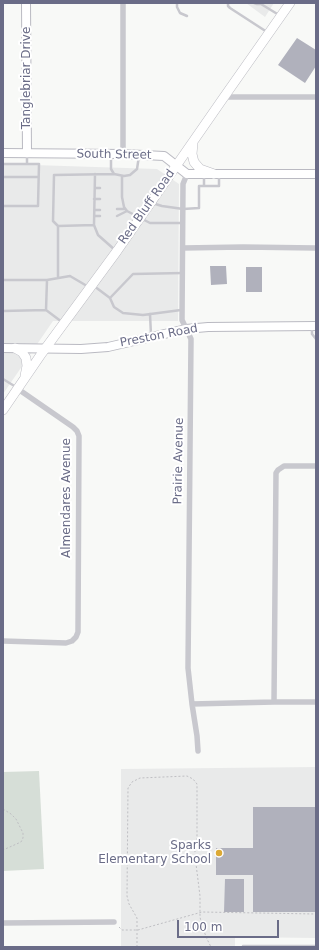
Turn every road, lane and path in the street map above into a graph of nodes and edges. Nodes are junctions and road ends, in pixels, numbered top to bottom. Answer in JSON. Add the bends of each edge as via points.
{"nodes":[{"id":1,"x":26,"y":3,"type":"edge"},
{"id":2,"x":123,"y":3,"type":"edge"},
{"id":3,"x":177,"y":3,"type":"edge"},
{"id":4,"x":228,"y":3,"type":"edge"},
{"id":5,"x":254,"y":3,"type":"edge"},
{"id":6,"x":262,"y":3,"type":"edge"},
{"id":7,"x":290,"y":3,"type":"edge"},
{"id":8,"x":187,"y":16,"type":"dead end"},
{"id":9,"x":281,"y":16,"type":"junction"},
{"id":10,"x":269,"y":33,"type":"junction"},
{"id":11,"x":224,"y":97,"type":"junction"},
{"id":12,"x":316,"y":97,"type":"edge"},
{"id":13,"x":193,"y":142,"type":"junction"},
{"id":14,"x":3,"y":153,"type":"edge"},
{"id":15,"x":27,"y":154,"type":"junction"},
{"id":16,"x":111,"y":154,"type":"junction"},
{"id":17,"x":123,"y":154,"type":"junction"},
{"id":18,"x":139,"y":155,"type":"junction"},
{"id":19,"x":3,"y":164,"type":"edge"},
{"id":20,"x":27,"y":164,"type":"junction"},
{"id":21,"x":176,"y":166,"type":"junction"},
{"id":22,"x":95,"y":174,"type":"junction"},
{"id":23,"x":114,"y":174,"type":"junction"},
{"id":24,"x":187,"y":174,"type":"junction"},
{"id":25,"x":204,"y":174,"type":"junction"},
{"id":26,"x":216,"y":174,"type":"junction"},
{"id":27,"x":316,"y":174,"type":"edge"},
{"id":28,"x":122,"y":176,"type":"junction"},
{"id":29,"x":3,"y":177,"type":"edge"},
{"id":30,"x":39,"y":177,"type":"junction"},
{"id":31,"x":204,"y":186,"type":"junction"},
{"id":32,"x":121,"y":187,"type":"junction"},
{"id":33,"x":94,"y":188,"type":"junction"},
{"id":34,"x":100,"y":188,"type":"dead end"},
{"id":35,"x":116,"y":188,"type":"dead end"},
{"id":36,"x":94,"y":199,"type":"junction"},
{"id":37,"x":100,"y":199,"type":"dead end"},
{"id":38,"x":151,"y":202,"type":"junction"},
{"id":39,"x":3,"y":206,"type":"edge"},
{"id":40,"x":117,"y":209,"type":"dead end"},
{"id":41,"x":183,"y":209,"type":"junction"},
{"id":42,"x":94,"y":210,"type":"junction"},
{"id":43,"x":100,"y":210,"type":"dead end"},
{"id":44,"x":126,"y":210,"type":"junction"},
{"id":45,"x":94,"y":216,"type":"junction"},
{"id":46,"x":100,"y":216,"type":"dead end"},
{"id":47,"x":117,"y":216,"type":"dead end"},
{"id":48,"x":140,"y":218,"type":"junction"},
{"id":49,"x":183,"y":223,"type":"junction"},
{"id":50,"x":94,"y":225,"type":"junction"},
{"id":51,"x":58,"y":226,"type":"junction"},
{"id":52,"x":183,"y":248,"type":"junction"},
{"id":53,"x":316,"y":248,"type":"edge"},
{"id":54,"x":117,"y":251,"type":"junction"},
{"id":55,"x":183,"y":273,"type":"junction"},
{"id":56,"x":58,"y":278,"type":"junction"},
{"id":57,"x":3,"y":280,"type":"edge"},
{"id":58,"x":47,"y":280,"type":"junction"},
{"id":59,"x":91,"y":286,"type":"junction"},
{"id":60,"x":110,"y":298,"type":"junction"},
{"id":61,"x":46,"y":310,"type":"junction"},
{"id":62,"x":183,"y":310,"type":"junction"},
{"id":63,"x":3,"y":311,"type":"edge"},
{"id":64,"x":150,"y":314,"type":"junction"},
{"id":65,"x":63,"y":324,"type":"junction"},
{"id":66,"x":314,"y":326,"type":"edge"},
{"id":67,"x":186,"y":329,"type":"junction"},
{"id":68,"x":151,"y":337,"type":"junction"},
{"id":69,"x":316,"y":339,"type":"edge"},
{"id":70,"x":3,"y":348,"type":"edge"},
{"id":71,"x":16,"y":348,"type":"junction"},
{"id":72,"x":46,"y":348,"type":"junction"},
{"id":73,"x":25,"y":378,"type":"junction"},
{"id":74,"x":3,"y":379,"type":"edge"},
{"id":75,"x":18,"y":389,"type":"junction"},
{"id":76,"x":3,"y":410,"type":"edge"},
{"id":77,"x":316,"y":466,"type":"edge"},
{"id":78,"x":3,"y":641,"type":"edge"},
{"id":79,"x":274,"y":702,"type":"junction"},
{"id":80,"x":316,"y":702,"type":"edge"},
{"id":81,"x":192,"y":704,"type":"junction"},
{"id":82,"x":198,"y":751,"type":"dead end"},
{"id":83,"x":3,"y":809,"type":"edge"},
{"id":84,"x":3,"y":850,"type":"edge"},
{"id":85,"x":200,"y":913,"type":"junction"},
{"id":86,"x":316,"y":914,"type":"edge"},
{"id":87,"x":114,"y":922,"type":"dead end"},
{"id":88,"x":3,"y":923,"type":"edge"},
{"id":89,"x":122,"y":930,"type":"dead end"},
{"id":90,"x":138,"y":930,"type":"junction"},
{"id":91,"x":242,"y":946,"type":"edge"},
{"id":92,"x":316,"y":946,"type":"edge"},
{"id":93,"x":137,"y":947,"type":"edge"},
{"id":94,"x":211,"y":947,"type":"edge"},
{"id":95,"x":300,"y":947,"type":"edge"}],
"edges":[{"from":1,"to":15,"type":"main road","name":"Tanglebriar Drive"},
{"from":2,"to":17,"type":"street"},
{"from":3,"to":8,"type":"lane","via":[[180,13]]},
{"from":4,"to":10,"type":"lane","via":[[230,8]]},
{"from":5,"to":6,"type":"lane"},
{"from":6,"to":9,"type":"lane"},
{"from":7,"to":9,"type":"main road","name":"Red Bluff Road"},
{"from":9,"to":10,"type":"main road","name":"Red Bluff Road"},
{"from":10,"to":11,"type":"main road","name":"Red Bluff Road"},
{"from":11,"to":12,"type":"street"},
{"from":11,"to":13,"type":"main road","name":"Red Bluff Road"},
{"from":13,"to":21,"type":"main road","name":"Red Bluff Road"},
{"from":13,"to":26,"type":"main road","via":[[194,162],[200,169]]},
{"from":14,"to":15,"type":"main road","name":"South Street"},
{"from":15,"to":16,"type":"main road","name":"South Street"},
{"from":15,"to":20,"type":"lane"},
{"from":16,"to":17,"type":"main road","name":"South Street"},
{"from":16,"to":23,"type":"lane","via":[[111,169]]},
{"from":17,"to":18,"type":"main road","name":"South Street"},
{"from":18,"to":21,"type":"main road","name":"South Street","via":[[164,156]]},
{"from":18,"to":28,"type":"lane","via":[[137,169],[130,175]]},
{"from":19,"to":20,"type":"lane"},
{"from":20,"to":30,"type":"lane","via":[[39,164]]},
{"from":21,"to":24,"type":"main road","name":"South Street"},
{"from":21,"to":38,"type":"main road","name":"Red Bluff Road"},
{"from":22,"to":23,"type":"lane"},
{"from":22,"to":33,"type":"lane"},
{"from":22,"to":51,"type":"lane","via":[[54,174],[53,221]]},
{"from":23,"to":28,"type":"lane"},
{"from":24,"to":25,"type":"main road"},
{"from":24,"to":41,"type":"street","name":"Prairie Avenue","via":[[183,184]]},
{"from":25,"to":26,"type":"main road"},
{"from":25,"to":31,"type":"lane"},
{"from":26,"to":27,"type":"main road"},
{"from":26,"to":31,"type":"lane","via":[[219,186]]},
{"from":28,"to":32,"type":"lane"},
{"from":29,"to":30,"type":"lane"},
{"from":30,"to":39,"type":"lane","via":[[38,206]]},
{"from":31,"to":41,"type":"lane","via":[[199,186],[199,208]]},
{"from":32,"to":35,"type":"lane"},
{"from":32,"to":44,"type":"lane","via":[[120,199]]},
{"from":33,"to":34,"type":"lane"},
{"from":33,"to":36,"type":"lane"},
{"from":36,"to":37,"type":"lane"},
{"from":36,"to":42,"type":"lane"},
{"from":38,"to":41,"type":"lane"},
{"from":38,"to":48,"type":"main road","name":"Red Bluff Road"},
{"from":40,"to":44,"type":"lane"},
{"from":41,"to":49,"type":"street","name":"Prairie Avenue"},
{"from":42,"to":43,"type":"lane"},
{"from":42,"to":45,"type":"lane"},
{"from":44,"to":47,"type":"lane"},
{"from":44,"to":48,"type":"lane"},
{"from":45,"to":46,"type":"lane"},
{"from":45,"to":50,"type":"lane"},
{"from":48,"to":49,"type":"lane","via":[[150,223]]},
{"from":48,"to":54,"type":"main road","name":"Red Bluff Road"},
{"from":49,"to":52,"type":"street","name":"Prairie Avenue"},
{"from":50,"to":51,"type":"lane"},
{"from":50,"to":54,"type":"lane","via":[[98,235]]},
{"from":51,"to":56,"type":"lane"},
{"from":52,"to":53,"type":"street"},
{"from":52,"to":55,"type":"street","name":"Prairie Avenue"},
{"from":54,"to":59,"type":"main road","name":"Red Bluff Road"},
{"from":55,"to":60,"type":"lane","via":[[133,274]]},
{"from":55,"to":62,"type":"street","name":"Prairie Avenue"},
{"from":56,"to":58,"type":"lane"},
{"from":56,"to":59,"type":"lane","via":[[70,276]]},
{"from":57,"to":58,"type":"lane"},
{"from":58,"to":61,"type":"lane"},
{"from":59,"to":60,"type":"lane"},
{"from":59,"to":65,"type":"main road","name":"Red Bluff Road"},
{"from":60,"to":64,"type":"lane","via":[[114,307],[123,313]]},
{"from":61,"to":63,"type":"lane"},
{"from":61,"to":65,"type":"lane"},
{"from":62,"to":64,"type":"lane"},
{"from":62,"to":67,"type":"street","name":"Prairie Avenue","via":[[182,320]]},
{"from":64,"to":68,"type":"lane"},
{"from":65,"to":72,"type":"main road","name":"Red Bluff Road"},
{"from":66,"to":67,"type":"main road","name":"Preston Road"},
{"from":66,"to":69,"type":"lane","via":[[312,334]]},
{"from":67,"to":68,"type":"main road","name":"Preston Road"},
{"from":67,"to":81,"type":"street","name":"Prairie Avenue","via":[[191,339],[188,668]]},
{"from":68,"to":72,"type":"main road","name":"Preston Road","via":[[108,347]]},
{"from":70,"to":71,"type":"main road","name":"Preston Road"},
{"from":71,"to":72,"type":"main road","name":"Preston Road"},
{"from":71,"to":73,"type":"main road","via":[[26,358]]},
{"from":72,"to":73,"type":"main road","name":"Red Bluff Road"},
{"from":73,"to":75,"type":"main road","name":"Red Bluff Road"},
{"from":74,"to":75,"type":"lane"},
{"from":75,"to":76,"type":"main road","name":"Red Bluff Road"},
{"from":75,"to":78,"type":"street","name":"Almendares Avenue","via":[[73,427],[79,436],[78,632],[76,638],[66,643]]},
{"from":77,"to":79,"type":"street","via":[[284,466],[278,470],[276,477]]},
{"from":79,"to":80,"type":"street"},
{"from":79,"to":81,"type":"street"},
{"from":81,"to":82,"type":"street","name":"Prairie Avenue"},
{"from":83,"to":84,"type":"path","via":[[16,819],[23,833],[21,842]]},
{"from":85,"to":86,"type":"path"},
{"from":85,"to":90,"type":"path"},
{"from":85,"to":90,"type":"path","via":[[195,856],[197,784],[186,776],[140,778],[132,782],[128,788],[126,896],[137,918]]},
{"from":85,"to":94,"type":"path","via":[[202,926]]},
{"from":87,"to":88,"type":"street"},
{"from":89,"to":90,"type":"path"},
{"from":90,"to":93,"type":"path"},
{"from":91,"to":95,"type":"lane"},
{"from":92,"to":95,"type":"lane"}]}
